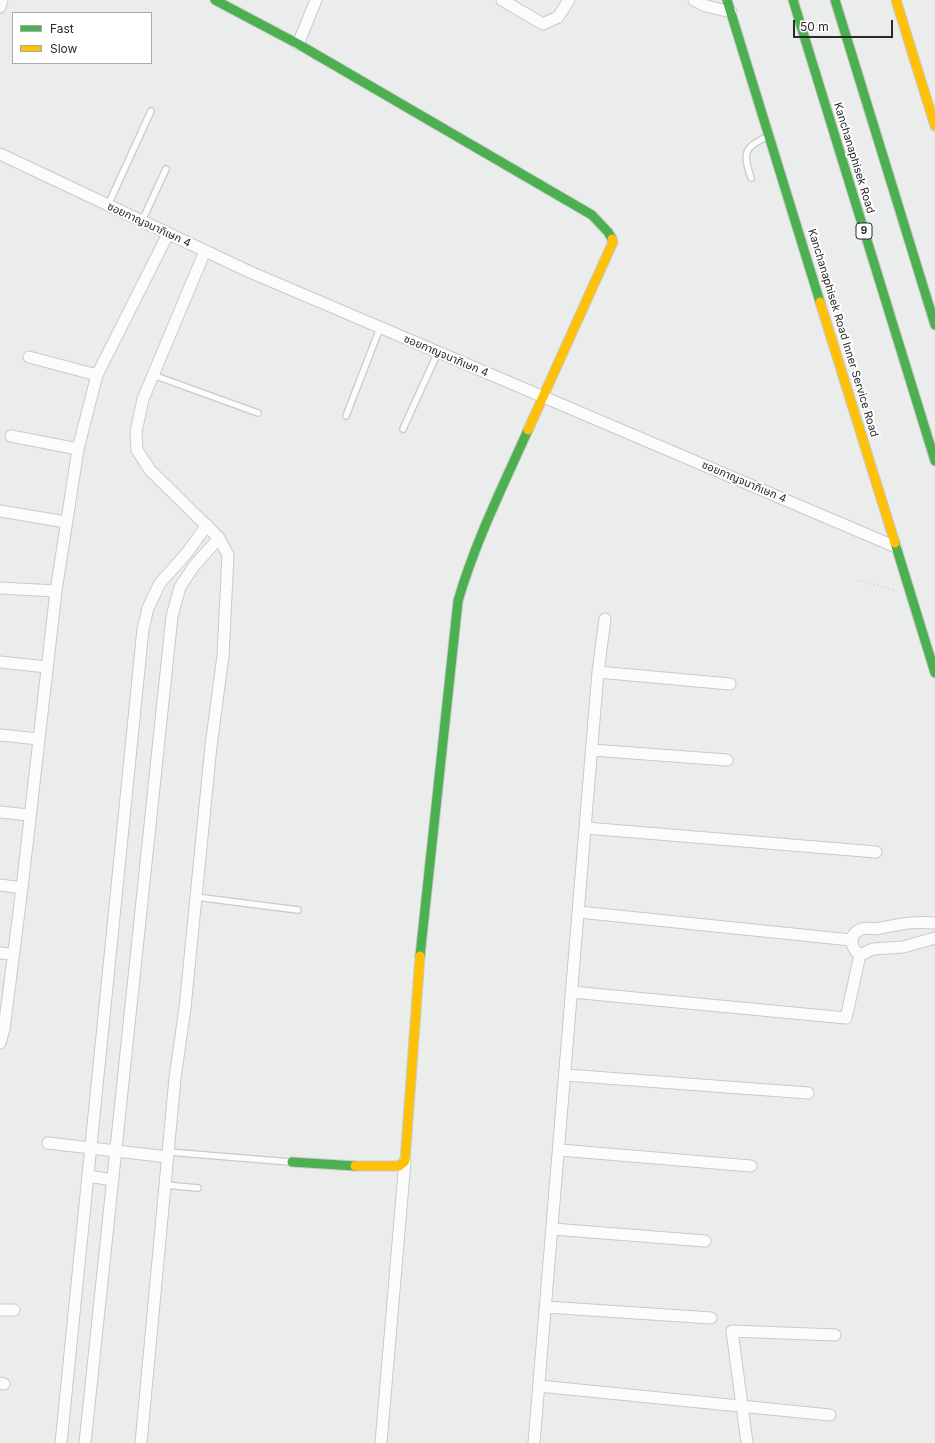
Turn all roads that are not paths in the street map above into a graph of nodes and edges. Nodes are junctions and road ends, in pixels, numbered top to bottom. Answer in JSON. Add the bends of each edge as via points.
{"nodes":[{"id":1,"x":2,"y":0,"type":"edge"},
{"id":2,"x":215,"y":0,"type":"edge"},
{"id":3,"x":316,"y":0,"type":"edge"},
{"id":4,"x":502,"y":0,"type":"edge"},
{"id":5,"x":570,"y":0,"type":"edge"},
{"id":6,"x":694,"y":0,"type":"edge"},
{"id":7,"x":727,"y":0,"type":"edge"},
{"id":8,"x":793,"y":0,"type":"edge"},
{"id":9,"x":835,"y":0,"type":"edge"},
{"id":10,"x":896,"y":0,"type":"edge"},
{"id":11,"x":0,"y":7,"type":"edge"},
{"id":12,"x":731,"y":12,"type":"junction"},
{"id":13,"x":298,"y":44,"type":"junction"},
{"id":14,"x":151,"y":111,"type":"dead end"},
{"id":15,"x":935,"y":126,"type":"edge"},
{"id":16,"x":769,"y":136,"type":"junction"},
{"id":17,"x":0,"y":154,"type":"edge"},
{"id":18,"x":166,"y":169,"type":"dead end"},
{"id":19,"x":751,"y":178,"type":"dead end"},
{"id":20,"x":108,"y":206,"type":"junction"},
{"id":21,"x":142,"y":222,"type":"junction"},
{"id":22,"x":168,"y":234,"type":"junction"},
{"id":23,"x":205,"y":251,"type":"junction"},
{"id":24,"x":935,"y":325,"type":"edge"},
{"id":25,"x":380,"y":328,"type":"junction"},
{"id":26,"x":438,"y":352,"type":"junction"},
{"id":27,"x":29,"y":357,"type":"dead end"},
{"id":28,"x":97,"y":375,"type":"junction"},
{"id":29,"x":153,"y":375,"type":"junction"},
{"id":30,"x":544,"y":397,"type":"junction"},
{"id":31,"x":258,"y":413,"type":"dead end"},
{"id":32,"x":346,"y":416,"type":"dead end"},
{"id":33,"x":403,"y":429,"type":"dead end"},
{"id":34,"x":11,"y":436,"type":"dead end"},
{"id":35,"x":78,"y":449,"type":"junction"},
{"id":36,"x":935,"y":461,"type":"edge"},
{"id":37,"x":0,"y":511,"type":"edge"},
{"id":38,"x":66,"y":522,"type":"junction"},
{"id":39,"x":207,"y":525,"type":"junction"},
{"id":40,"x":220,"y":538,"type":"junction"},
{"id":41,"x":896,"y":547,"type":"junction"},
{"id":42,"x":0,"y":588,"type":"edge"},
{"id":43,"x":56,"y":591,"type":"junction"},
{"id":44,"x":605,"y":620,"type":"dead end"},
{"id":45,"x":0,"y":662,"type":"edge"},
{"id":46,"x":47,"y":667,"type":"junction"},
{"id":47,"x":598,"y":672,"type":"junction"},
{"id":48,"x":935,"y":673,"type":"edge"},
{"id":49,"x":730,"y":684,"type":"dead end"},
{"id":50,"x":0,"y":736,"type":"edge"},
{"id":51,"x":38,"y":739,"type":"junction"},
{"id":52,"x":592,"y":750,"type":"junction"},
{"id":53,"x":728,"y":760,"type":"dead end"},
{"id":54,"x":0,"y":812,"type":"edge"},
{"id":55,"x":29,"y":815,"type":"junction"},
{"id":56,"x":586,"y":828,"type":"junction"},
{"id":57,"x":876,"y":852,"type":"dead end"},
{"id":58,"x":0,"y":885,"type":"edge"},
{"id":59,"x":22,"y":888,"type":"junction"},
{"id":60,"x":196,"y":897,"type":"junction"},
{"id":61,"x":298,"y":910,"type":"dead end"},
{"id":62,"x":579,"y":912,"type":"junction"},
{"id":63,"x":935,"y":923,"type":"edge"},
{"id":64,"x":935,"y":938,"type":"edge"},
{"id":65,"x":851,"y":940,"type":"junction"},
{"id":66,"x":0,"y":953,"type":"edge"},
{"id":67,"x":12,"y":954,"type":"junction"},
{"id":68,"x":860,"y":955,"type":"junction"},
{"id":69,"x":572,"y":992,"type":"junction"},
{"id":70,"x":2,"y":1029,"type":"edge"},
{"id":71,"x":0,"y":1043,"type":"edge"},
{"id":72,"x":566,"y":1075,"type":"junction"},
{"id":73,"x":808,"y":1093,"type":"dead end"},
{"id":74,"x":48,"y":1143,"type":"dead end"},
{"id":75,"x":91,"y":1148,"type":"junction"},
{"id":76,"x":560,"y":1150,"type":"junction"},
{"id":77,"x":116,"y":1151,"type":"junction"},
{"id":78,"x":168,"y":1154,"type":"junction"},
{"id":79,"x":405,"y":1161,"type":"junction"},
{"id":80,"x":292,"y":1162,"type":"joint"},
{"id":81,"x":751,"y":1166,"type":"dead end"},
{"id":82,"x":88,"y":1176,"type":"junction"},
{"id":83,"x":113,"y":1180,"type":"junction"},
{"id":84,"x":165,"y":1185,"type":"junction"},
{"id":85,"x":198,"y":1188,"type":"dead end"},
{"id":86,"x":553,"y":1229,"type":"junction"},
{"id":87,"x":705,"y":1241,"type":"dead end"},
{"id":88,"x":546,"y":1307,"type":"junction"},
{"id":89,"x":0,"y":1310,"type":"edge"},
{"id":90,"x":14,"y":1310,"type":"dead end"},
{"id":91,"x":711,"y":1318,"type":"dead end"},
{"id":92,"x":835,"y":1335,"type":"dead end"},
{"id":93,"x":539,"y":1386,"type":"junction"},
{"id":94,"x":743,"y":1406,"type":"junction"},
{"id":95,"x":830,"y":1415,"type":"dead end"},
{"id":96,"x":61,"y":1443,"type":"edge"},
{"id":97,"x":85,"y":1443,"type":"edge"},
{"id":98,"x":141,"y":1443,"type":"edge"},
{"id":99,"x":381,"y":1443,"type":"edge"},
{"id":100,"x":534,"y":1443,"type":"edge"},
{"id":101,"x":747,"y":1443,"type":"edge"}],
"edges":[{"from":1,"to":11,"type":"street"},
{"from":2,"to":13,"type":"main road"},
{"from":3,"to":13,"type":"street"},
{"from":4,"to":5,"type":"street","via":[[543,24],[558,17]]},
{"from":6,"to":12,"type":"street","via":[[706,6]]},
{"from":7,"to":12,"type":"main road","name":"Kanchanaphisek Road Inner Service Road"},
{"from":8,"to":36,"type":"main road","name":"Kanchanaphisek Road","number":"9"},
{"from":9,"to":24,"type":"main road"},
{"from":10,"to":15,"type":"main road"},
{"from":12,"to":16,"type":"main road","name":"Kanchanaphisek Road Inner Service Road"},
{"from":13,"to":30,"type":"main road","via":[[592,215],[608,232],[613,242]]},
{"from":14,"to":20,"type":"lane"},
{"from":16,"to":19,"type":"lane","via":[[753,143],[746,155]]},
{"from":16,"to":41,"type":"main road","name":"Kanchanaphisek Road Inner Service Road"},
{"from":17,"to":20,"type":"street","name":"ซอยกาญจนาภิเษก 4"},
{"from":18,"to":21,"type":"lane"},
{"from":20,"to":21,"type":"street","name":"ซอยกาญจนาภิเษก 4"},
{"from":21,"to":22,"type":"street","name":"ซอยกาญจนาภิเษก 4"},
{"from":22,"to":23,"type":"street","name":"ซอยกาญจนาภิเษก 4"},
{"from":22,"to":28,"type":"street"},
{"from":23,"to":25,"type":"street","name":"ซอยกาญจนาภิเษก 4"},
{"from":23,"to":29,"type":"street"},
{"from":25,"to":26,"type":"street","name":"ซอยกาญจนาภิเษก 4"},
{"from":25,"to":32,"type":"lane"},
{"from":26,"to":30,"type":"street","name":"ซอยกาญจนาภิเษก 4"},
{"from":26,"to":33,"type":"lane"},
{"from":27,"to":28,"type":"street"},
{"from":28,"to":35,"type":"street"},
{"from":29,"to":31,"type":"lane"},
{"from":29,"to":39,"type":"street","via":[[143,399],[136,432],[138,450],[150,470]]},
{"from":30,"to":41,"type":"street","name":"ซอยกาญจนาภิเษก 4"},
{"from":30,"to":79,"type":"main road","via":[[484,526],[458,601],[419,965]]},
{"from":34,"to":35,"type":"street"},
{"from":35,"to":38,"type":"street"},
{"from":37,"to":38,"type":"street"},
{"from":38,"to":43,"type":"street"},
{"from":39,"to":40,"type":"street"},
{"from":39,"to":75,"type":"street","via":[[160,583],[148,608],[143,629]]},
{"from":40,"to":60,"type":"street","via":[[228,554],[223,656]]},
{"from":40,"to":77,"type":"street","via":[[194,566],[180,587],[172,616]]},
{"from":41,"to":48,"type":"main road","name":"Kanchanaphisek Road Inner Service Road"},
{"from":42,"to":43,"type":"street"},
{"from":43,"to":46,"type":"street"},
{"from":44,"to":47,"type":"street"},
{"from":45,"to":46,"type":"street"},
{"from":46,"to":51,"type":"street"},
{"from":47,"to":49,"type":"street"},
{"from":47,"to":52,"type":"street"},
{"from":50,"to":51,"type":"street"},
{"from":51,"to":55,"type":"street"},
{"from":52,"to":53,"type":"street"},
{"from":52,"to":56,"type":"street"},
{"from":54,"to":55,"type":"street"},
{"from":55,"to":59,"type":"street"},
{"from":56,"to":57,"type":"street"},
{"from":56,"to":62,"type":"street"},
{"from":58,"to":59,"type":"street"},
{"from":59,"to":67,"type":"street"},
{"from":60,"to":61,"type":"lane"},
{"from":60,"to":78,"type":"street"},
{"from":62,"to":65,"type":"street"},
{"from":62,"to":69,"type":"street"},
{"from":63,"to":65,"type":"street","via":[[917,921],[880,929],[861,929]]},
{"from":64,"to":68,"type":"street","via":[[903,947],[873,949]]},
{"from":65,"to":68,"type":"street","via":[[854,949]]},
{"from":66,"to":67,"type":"street"},
{"from":67,"to":70,"type":"street"},
{"from":68,"to":69,"type":"street","via":[[846,1018]]},
{"from":69,"to":72,"type":"street"},
{"from":70,"to":71,"type":"street"},
{"from":72,"to":73,"type":"street"},
{"from":72,"to":76,"type":"street"},
{"from":74,"to":75,"type":"street"},
{"from":75,"to":77,"type":"street"},
{"from":75,"to":82,"type":"street"},
{"from":76,"to":81,"type":"street"},
{"from":76,"to":86,"type":"street"},
{"from":77,"to":78,"type":"street"},
{"from":77,"to":83,"type":"street"},
{"from":78,"to":80,"type":"lane"},
{"from":78,"to":84,"type":"street"},
{"from":79,"to":80,"type":"main road","via":[[399,1166],[367,1167]]},
{"from":79,"to":99,"type":"street"},
{"from":82,"to":83,"type":"street"},
{"from":82,"to":96,"type":"street"},
{"from":83,"to":97,"type":"street"},
{"from":84,"to":85,"type":"lane"},
{"from":84,"to":98,"type":"street"},
{"from":86,"to":87,"type":"street"},
{"from":86,"to":88,"type":"street"},
{"from":88,"to":91,"type":"street"},
{"from":88,"to":93,"type":"street"},
{"from":89,"to":90,"type":"street"},
{"from":92,"to":94,"type":"street","via":[[732,1331]]},
{"from":93,"to":94,"type":"street"},
{"from":93,"to":100,"type":"street"},
{"from":94,"to":95,"type":"street"},
{"from":94,"to":101,"type":"street"}]}
